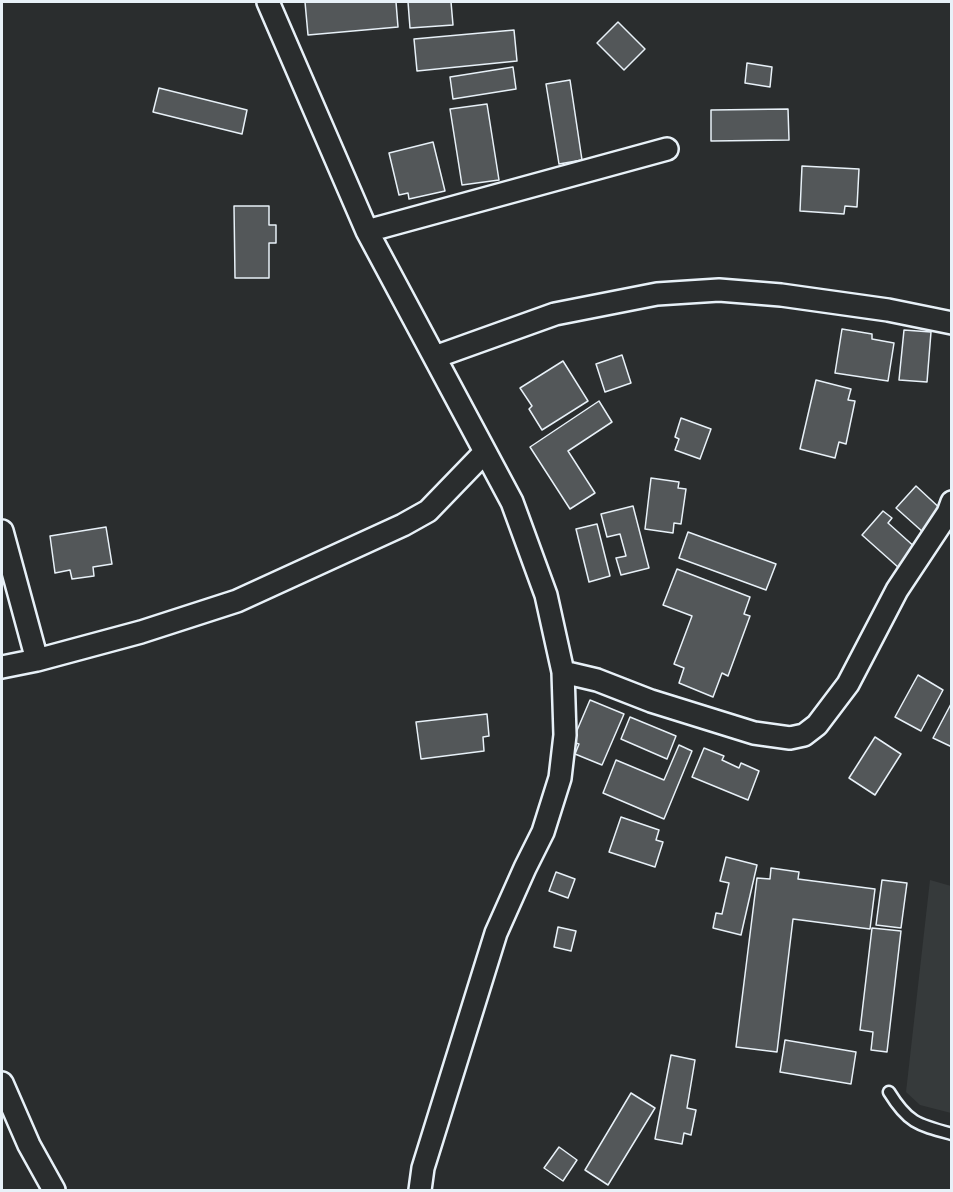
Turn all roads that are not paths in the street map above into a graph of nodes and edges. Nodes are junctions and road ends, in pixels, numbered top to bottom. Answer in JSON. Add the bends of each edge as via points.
{"nodes":[{"id":1,"x":268,"y":2,"type":"edge"},
{"id":2,"x":667,"y":149,"type":"dead end"},
{"id":3,"x":367,"y":231,"type":"junction"},
{"id":4,"x":951,"y":323,"type":"edge"},
{"id":5,"x":435,"y":357,"type":"junction"},
{"id":6,"x":485,"y":452,"type":"junction"},
{"id":7,"x":951,"y":502,"type":"edge"},
{"id":8,"x":2,"y":531,"type":"edge"},
{"id":9,"x":37,"y":660,"type":"junction"},
{"id":10,"x":2,"y":667,"type":"edge"},
{"id":11,"x":563,"y":672,"type":"junction"},
{"id":12,"x":2,"y":1083,"type":"edge"},
{"id":13,"x":889,"y":1092,"type":"dead end"},
{"id":14,"x":951,"y":1134,"type":"edge"},
{"id":15,"x":54,"y":1191,"type":"edge"},
{"id":16,"x":420,"y":1191,"type":"edge"}],
"edges":[{"from":1,"to":3,"type":"street"},
{"from":2,"to":3,"type":"street"},
{"from":3,"to":5,"type":"street"},
{"from":4,"to":5,"type":"street","via":[[781,295],[719,290],[667,293],[555,314]]},
{"from":5,"to":6,"type":"street"},
{"from":6,"to":9,"type":"street","via":[[428,511],[404,525],[237,601]]},
{"from":6,"to":11,"type":"street","via":[[512,502],[546,595]]},
{"from":7,"to":11,"type":"street","via":[[948,513],[897,590],[848,684],[817,725],[804,735],[789,738],[754,733]]},
{"from":8,"to":9,"type":"street"},
{"from":9,"to":10,"type":"street"},
{"from":11,"to":16,"type":"street","via":[[566,735],[560,778],[543,832],[496,933],[423,1168]]},
{"from":12,"to":15,"type":"street"},
{"from":13,"to":14,"type":"lane","via":[[907,1117]]}]}
